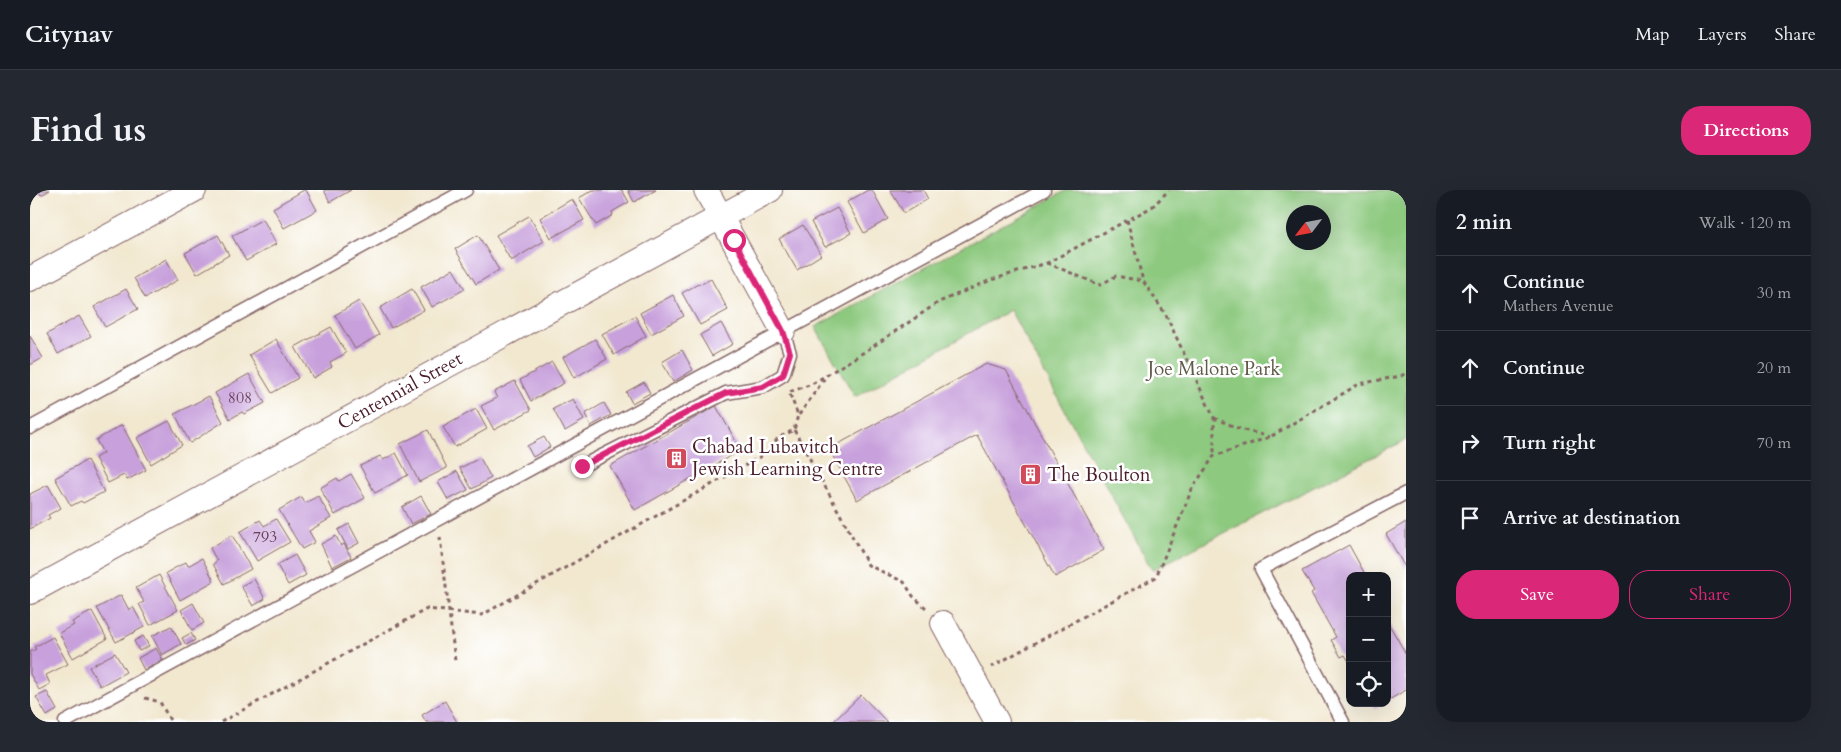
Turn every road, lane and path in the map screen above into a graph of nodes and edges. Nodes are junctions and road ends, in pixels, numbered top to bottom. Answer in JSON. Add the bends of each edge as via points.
{"nodes":[{"id":1,"x":194,"y":190,"type":"edge"},
{"id":2,"x":466,"y":190,"type":"edge"},
{"id":3,"x":706,"y":190,"type":"edge"},
{"id":4,"x":770,"y":190,"type":"edge"},
{"id":5,"x":1044,"y":190,"type":"edge"},
{"id":6,"x":1169,"y":190,"type":"edge"},
{"id":7,"x":721,"y":217,"type":"junction"},
{"id":8,"x":1127,"y":220,"type":"junction"},
{"id":9,"x":1047,"y":263,"type":"junction"},
{"id":10,"x":30,"y":279,"type":"edge"},
{"id":11,"x":1143,"y":281,"type":"junction"},
{"id":12,"x":783,"y":331,"type":"junction"},
{"id":13,"x":828,"y":372,"type":"junction"},
{"id":14,"x":1406,"y":373,"type":"edge"},
{"id":15,"x":798,"y":415,"type":"junction"},
{"id":16,"x":1214,"y":418,"type":"junction"},
{"id":17,"x":30,"y":428,"type":"edge"},
{"id":18,"x":794,"y":430,"type":"junction"},
{"id":19,"x":1270,"y":437,"type":"junction"},
{"id":20,"x":1214,"y":456,"type":"junction"},
{"id":21,"x":582,"y":466,"type":"dead end"},
{"id":22,"x":1406,"y":493,"type":"edge"},
{"id":23,"x":438,"y":519,"type":"junction"},
{"id":24,"x":30,"y":592,"type":"edge"},
{"id":25,"x":449,"y":611,"type":"junction"},
{"id":26,"x":943,"y":623,"type":"joint"},
{"id":27,"x":455,"y":661,"type":"dead end"},
{"id":28,"x":973,"y":677,"type":"junction"},
{"id":29,"x":138,"y":702,"type":"dead end"},
{"id":30,"x":65,"y":722,"type":"edge"},
{"id":31,"x":172,"y":722,"type":"edge"},
{"id":32,"x":221,"y":722,"type":"edge"},
{"id":33,"x":997,"y":722,"type":"edge"},
{"id":34,"x":1343,"y":722,"type":"edge"}],
"edges":[{"from":1,"to":10,"type":"street"},
{"from":2,"to":17,"type":"lane"},
{"from":3,"to":7,"type":"street"},
{"from":4,"to":7,"type":"street","name":"Centennial Street"},
{"from":5,"to":12,"type":"lane"},
{"from":6,"to":8,"type":"path","via":[[1152,207]]},
{"from":7,"to":12,"type":"street"},
{"from":7,"to":24,"type":"street","name":"Centennial Street"},
{"from":8,"to":9,"type":"path"},
{"from":8,"to":11,"type":"path"},
{"from":9,"to":11,"type":"path","via":[[1100,285],[1116,276]]},
{"from":9,"to":13,"type":"path","via":[[991,280],[939,302]]},
{"from":11,"to":16,"type":"path","via":[[1166,315]]},
{"from":12,"to":21,"type":"lane","via":[[790,353],[783,375],[763,387],[726,393]]},
{"from":12,"to":23,"type":"lane"},
{"from":13,"to":15,"type":"path"},
{"from":13,"to":15,"type":"path","via":[[812,384],[789,392]]},
{"from":14,"to":19,"type":"path","via":[[1359,384]]},
{"from":15,"to":18,"type":"path"},
{"from":16,"to":19,"type":"path"},
{"from":16,"to":20,"type":"path"},
{"from":18,"to":25,"type":"path","via":[[778,438],[767,453],[482,615]]},
{"from":18,"to":26,"type":"path","via":[[868,565],[904,582],[913,596]]},
{"from":19,"to":20,"type":"path"},
{"from":20,"to":28,"type":"path","via":[[1192,489],[1156,576]]},
{"from":22,"to":34,"type":"lane","via":[[1261,569]]},
{"from":23,"to":25,"type":"path"},
{"from":23,"to":30,"type":"lane"},
{"from":25,"to":27,"type":"path"},
{"from":25,"to":32,"type":"path","via":[[427,609]]},
{"from":26,"to":28,"type":"street"},
{"from":28,"to":33,"type":"street"},
{"from":29,"to":31,"type":"path","via":[[146,698],[160,702]]}]}
